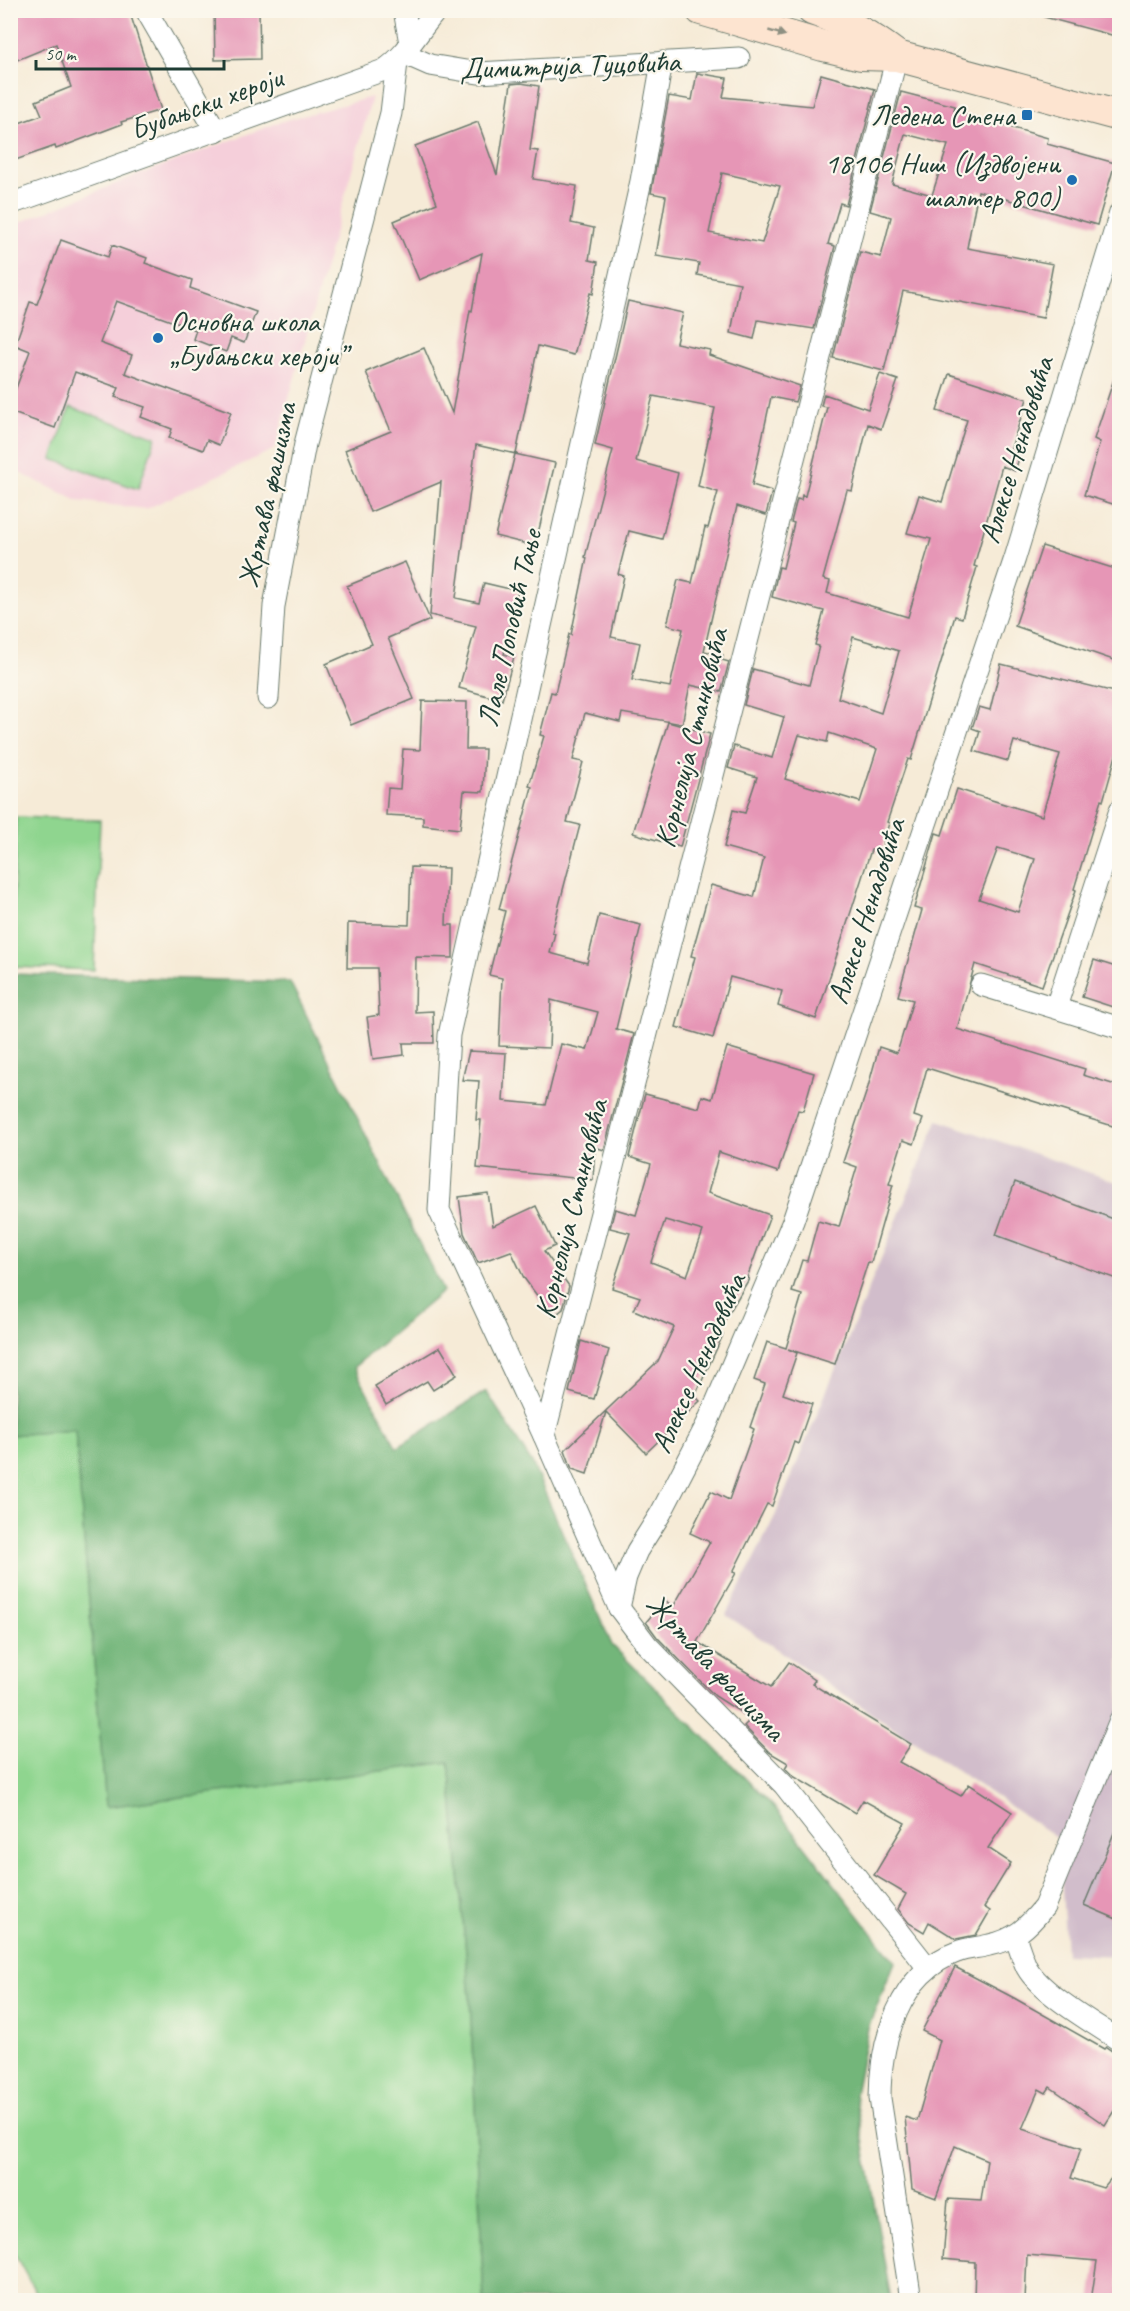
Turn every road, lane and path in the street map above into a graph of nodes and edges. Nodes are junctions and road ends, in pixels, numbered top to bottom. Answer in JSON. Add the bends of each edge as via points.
{"nodes":[{"id":1,"x":146,"y":10,"type":"edge"},
{"id":2,"x":404,"y":10,"type":"edge"},
{"id":3,"x":437,"y":10,"type":"edge"},
{"id":4,"x":701,"y":10,"type":"edge"},
{"id":5,"x":812,"y":10,"type":"edge"},
{"id":6,"x":404,"y":53,"type":"junction"},
{"id":7,"x":897,"y":56,"type":"junction"},
{"id":8,"x":739,"y":58,"type":"dead end"},
{"id":9,"x":662,"y":62,"type":"junction"},
{"id":10,"x":1119,"y":116,"type":"edge"},
{"id":11,"x":216,"y":131,"type":"junction"},
{"id":12,"x":10,"y":204,"type":"edge"},
{"id":13,"x":1119,"y":213,"type":"edge"},
{"id":14,"x":268,"y":698,"type":"dead end"},
{"id":15,"x":1119,"y":810,"type":"edge"},
{"id":16,"x":981,"y":985,"type":"dead end"},
{"id":17,"x":1056,"y":1007,"type":"junction"},
{"id":18,"x":1119,"y":1028,"type":"edge"},
{"id":19,"x":439,"y":1210,"type":"joint"},
{"id":20,"x":544,"y":1436,"type":"junction"},
{"id":21,"x":619,"y":1608,"type":"junction"},
{"id":22,"x":1119,"y":1720,"type":"edge"},
{"id":23,"x":1015,"y":1936,"type":"junction"},
{"id":24,"x":928,"y":1968,"type":"junction"},
{"id":25,"x":1119,"y":2041,"type":"edge"},
{"id":26,"x":910,"y":2301,"type":"edge"}],
"edges":[{"from":1,"to":11,"type":"street"},
{"from":2,"to":6,"type":"street","name":"Жртава фашизма"},
{"from":3,"to":6,"type":"street"},
{"from":4,"to":7,"type":"main road","name":"Димитрија Туцовића","one_way":true,"via":[[823,46]]},
{"from":5,"to":7,"type":"main road","name":"Димитрија Туцовића","via":[[872,36]]},
{"from":6,"to":9,"type":"street","name":"Димитрија Туцовића","via":[[430,65],[478,73]]},
{"from":6,"to":11,"type":"street","name":"Бубањски хероји","via":[[384,70]]},
{"from":6,"to":14,"type":"street","name":"Жртава фашизма","via":[[305,444],[274,606]]},
{"from":7,"to":10,"type":"main road","name":"Димитрија Туцовића"},
{"from":7,"to":20,"type":"street","name":"Корнелија Станковића"},
{"from":8,"to":9,"type":"street","name":"Димитрија Туцовића"},
{"from":9,"to":19,"type":"street","name":"Лале Поповић Тање","via":[[641,181],[449,1035]]},
{"from":11,"to":12,"type":"street","name":"Бубањски хероји"},
{"from":13,"to":21,"type":"street","name":"Алексе Ненадовића","via":[[1015,558],[793,1221],[707,1424],[661,1514],[637,1551]]},
{"from":15,"to":17,"type":"street"},
{"from":16,"to":17,"type":"street"},
{"from":17,"to":18,"type":"street"},
{"from":19,"to":20,"type":"street","name":"Жртава фашизма"},
{"from":20,"to":21,"type":"street","name":"Жртава фашизма"},
{"from":21,"to":24,"type":"street","name":"Жртава фашизма","via":[[647,1645],[784,1785]]},
{"from":22,"to":23,"type":"street","via":[[1044,1907]]},
{"from":23,"to":24,"type":"street","via":[[957,1952]]},
{"from":23,"to":25,"type":"street","via":[[1034,1977]]},
{"from":24,"to":26,"type":"street","via":[[899,2007],[889,2030],[880,2075],[879,2098]]}]}
